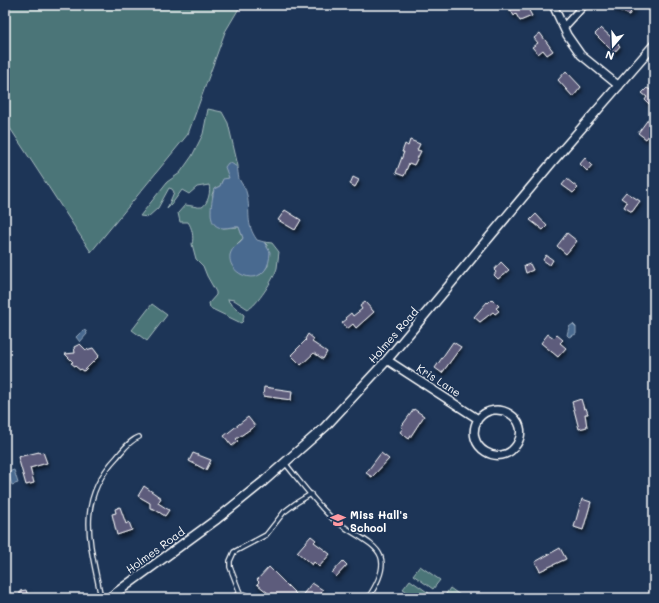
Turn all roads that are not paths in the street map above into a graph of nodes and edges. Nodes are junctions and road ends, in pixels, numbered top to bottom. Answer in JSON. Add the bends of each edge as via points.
{"nodes":[{"id":1,"x":553,"y":5,"type":"edge"},
{"id":2,"x":584,"y":5,"type":"edge"},
{"id":3,"x":564,"y":27,"type":"junction"},
{"id":4,"x":654,"y":45,"type":"edge"},
{"id":5,"x":619,"y":86,"type":"junction"},
{"id":6,"x":387,"y":360,"type":"junction"},
{"id":7,"x":478,"y":419,"type":"junction"},
{"id":8,"x":139,"y":437,"type":"dead end"},
{"id":9,"x":284,"y":463,"type":"junction"},
{"id":10,"x":311,"y":494,"type":"junction"},
{"id":11,"x":240,"y":593,"type":"junction"},
{"id":12,"x":101,"y":598,"type":"edge"},
{"id":13,"x":109,"y":598,"type":"edge"},
{"id":14,"x":231,"y":598,"type":"edge"},
{"id":15,"x":254,"y":598,"type":"edge"},
{"id":16,"x":368,"y":598,"type":"edge"}],
"edges":[{"from":1,"to":3,"type":"street"},
{"from":2,"to":3,"type":"street"},
{"from":3,"to":5,"type":"street","via":[[569,40],[581,55]]},
{"from":4,"to":5,"type":"street","name":"Holmes Road"},
{"from":5,"to":6,"type":"street","name":"Holmes Road"},
{"from":6,"to":7,"type":"street","name":"Kris Lane"},
{"from":6,"to":9,"type":"street","name":"Holmes Road","via":[[326,427]]},
{"from":7,"to":7,"type":"street","via":[[484,413],[493,410],[501,409],[508,412],[519,424],[517,444],[504,454],[492,455],[484,451],[478,446],[474,434]]},
{"from":8,"to":12,"type":"lane","via":[[130,443],[105,471],[96,489],[90,511],[88,530]]},
{"from":9,"to":10,"type":"lane"},
{"from":9,"to":13,"type":"street","name":"Holmes Road","via":[[217,519]]},
{"from":10,"to":11,"type":"lane","via":[[284,512],[266,535],[234,552],[230,567]]},
{"from":10,"to":16,"type":"lane","via":[[333,518],[379,552],[382,559],[381,576]]},
{"from":11,"to":14,"type":"lane"},
{"from":11,"to":15,"type":"lane"}]}
